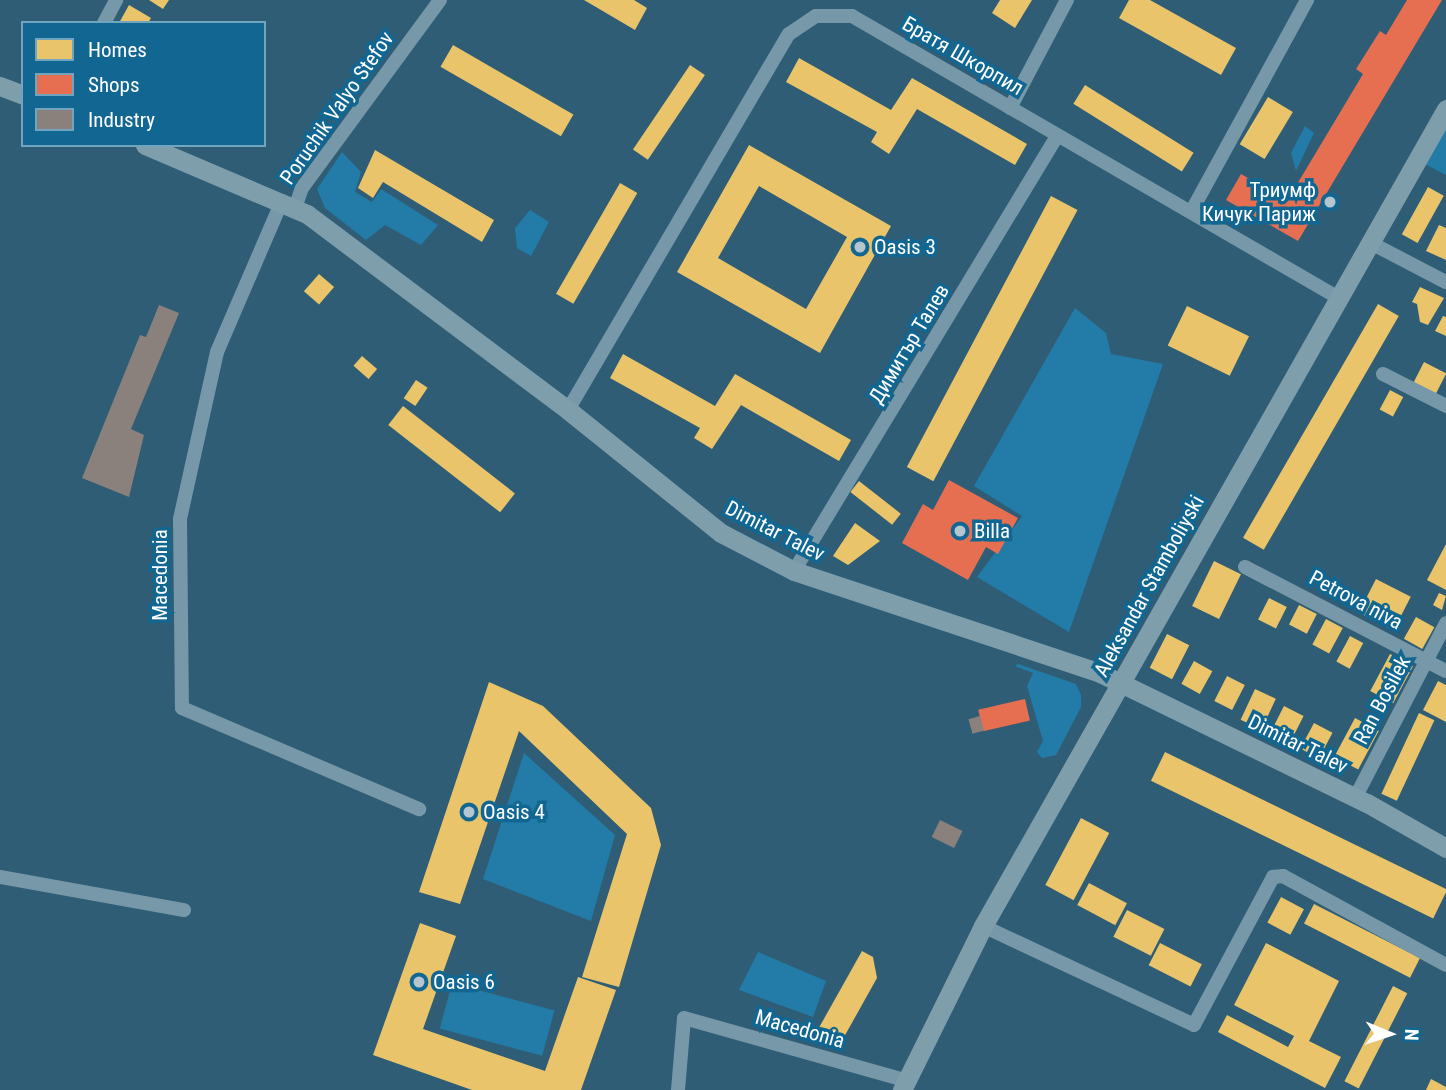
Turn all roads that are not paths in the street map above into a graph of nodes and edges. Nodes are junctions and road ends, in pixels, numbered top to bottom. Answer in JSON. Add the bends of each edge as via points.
{"nodes":[{"id":1,"x":116,"y":0,"type":"edge"},
{"id":2,"x":440,"y":0,"type":"edge"},
{"id":3,"x":1067,"y":0,"type":"edge"},
{"id":4,"x":1307,"y":0,"type":"edge"},
{"id":5,"x":105,"y":21,"type":"edge"},
{"id":6,"x":0,"y":86,"type":"edge"},
{"id":7,"x":21,"y":94,"type":"edge"},
{"id":8,"x":1010,"y":108,"type":"junction"},
{"id":9,"x":1446,"y":109,"type":"edge"},
{"id":10,"x":1058,"y":136,"type":"junction"},
{"id":11,"x":150,"y":147,"type":"edge"},
{"id":12,"x":288,"y":204,"type":"junction"},
{"id":13,"x":1191,"y":212,"type":"junction"},
{"id":14,"x":1369,"y":242,"type":"junction"},
{"id":15,"x":1446,"y":282,"type":"edge"},
{"id":16,"x":1338,"y":297,"type":"junction"},
{"id":17,"x":1383,"y":374,"type":"dead end"},
{"id":18,"x":1446,"y":406,"type":"edge"},
{"id":19,"x":568,"y":410,"type":"junction"},
{"id":20,"x":1245,"y":567,"type":"dead end"},
{"id":21,"x":794,"y":571,"type":"junction"},
{"id":22,"x":1446,"y":622,"type":"edge"},
{"id":23,"x":1426,"y":661,"type":"junction"},
{"id":24,"x":1446,"y":671,"type":"edge"},
{"id":25,"x":1121,"y":682,"type":"junction"},
{"id":26,"x":1355,"y":797,"type":"junction"},
{"id":27,"x":419,"y":809,"type":"dead end"},
{"id":28,"x":1446,"y":848,"type":"edge"},
{"id":29,"x":0,"y":877,"type":"edge"},
{"id":30,"x":184,"y":910,"type":"dead end"},
{"id":31,"x":983,"y":926,"type":"junction"},
{"id":32,"x":1446,"y":965,"type":"edge"},
{"id":33,"x":903,"y":1085,"type":"edge"},
{"id":34,"x":678,"y":1090,"type":"edge"}],
"edges":[{"from":1,"to":5,"type":"street"},
{"from":2,"to":12,"type":"street","name":"Poruchik Valyo Stefov"},
{"from":3,"to":8,"type":"street"},
{"from":4,"to":13,"type":"street"},
{"from":6,"to":7,"type":"street"},
{"from":8,"to":10,"type":"street","name":"Братя Шкорпил"},
{"from":8,"to":19,"type":"street","name":"Братя Шкорпил","via":[[852,16],[816,16],[789,34]]},
{"from":9,"to":14,"type":"street","name":"Aleksandar Stamboliyski"},
{"from":10,"to":13,"type":"street","name":"Братя Шкорпил"},
{"from":10,"to":21,"type":"street","name":"Димитър Талев"},
{"from":11,"to":12,"type":"street","name":"Dimitar Talev"},
{"from":12,"to":19,"type":"street","name":"Dimitar Talev"},
{"from":12,"to":27,"type":"street","name":"Macedonia","via":[[218,352],[180,519],[182,708]]},
{"from":13,"to":16,"type":"street","name":"Братя Шкорпил"},
{"from":14,"to":15,"type":"street"},
{"from":14,"to":16,"type":"street","name":"Aleksandar Stamboliyski"},
{"from":16,"to":25,"type":"street","name":"Aleksandar Stamboliyski"},
{"from":17,"to":18,"type":"street"},
{"from":19,"to":21,"type":"street","name":"Dimitar Talev","via":[[721,533]]},
{"from":20,"to":23,"type":"street","name":"Petrova niva"},
{"from":21,"to":25,"type":"street","name":"Dimitar Talev"},
{"from":22,"to":23,"type":"street","name":"Ran Bosilek"},
{"from":23,"to":24,"type":"street","name":"Petrova niva"},
{"from":23,"to":26,"type":"street","name":"Ran Bosilek"},
{"from":25,"to":26,"type":"street","name":"Dimitar Talev"},
{"from":25,"to":31,"type":"street","name":"Aleksandar Stamboliyski"},
{"from":26,"to":28,"type":"street","name":"Dimitar Talev"},
{"from":29,"to":30,"type":"street"},
{"from":31,"to":32,"type":"street","via":[[1194,1025],[1273,877],[1283,876]]},
{"from":31,"to":33,"type":"street","name":"Aleksandar Stamboliyski"},
{"from":33,"to":34,"type":"street","name":"Macedonia","via":[[684,1018]]}]}
